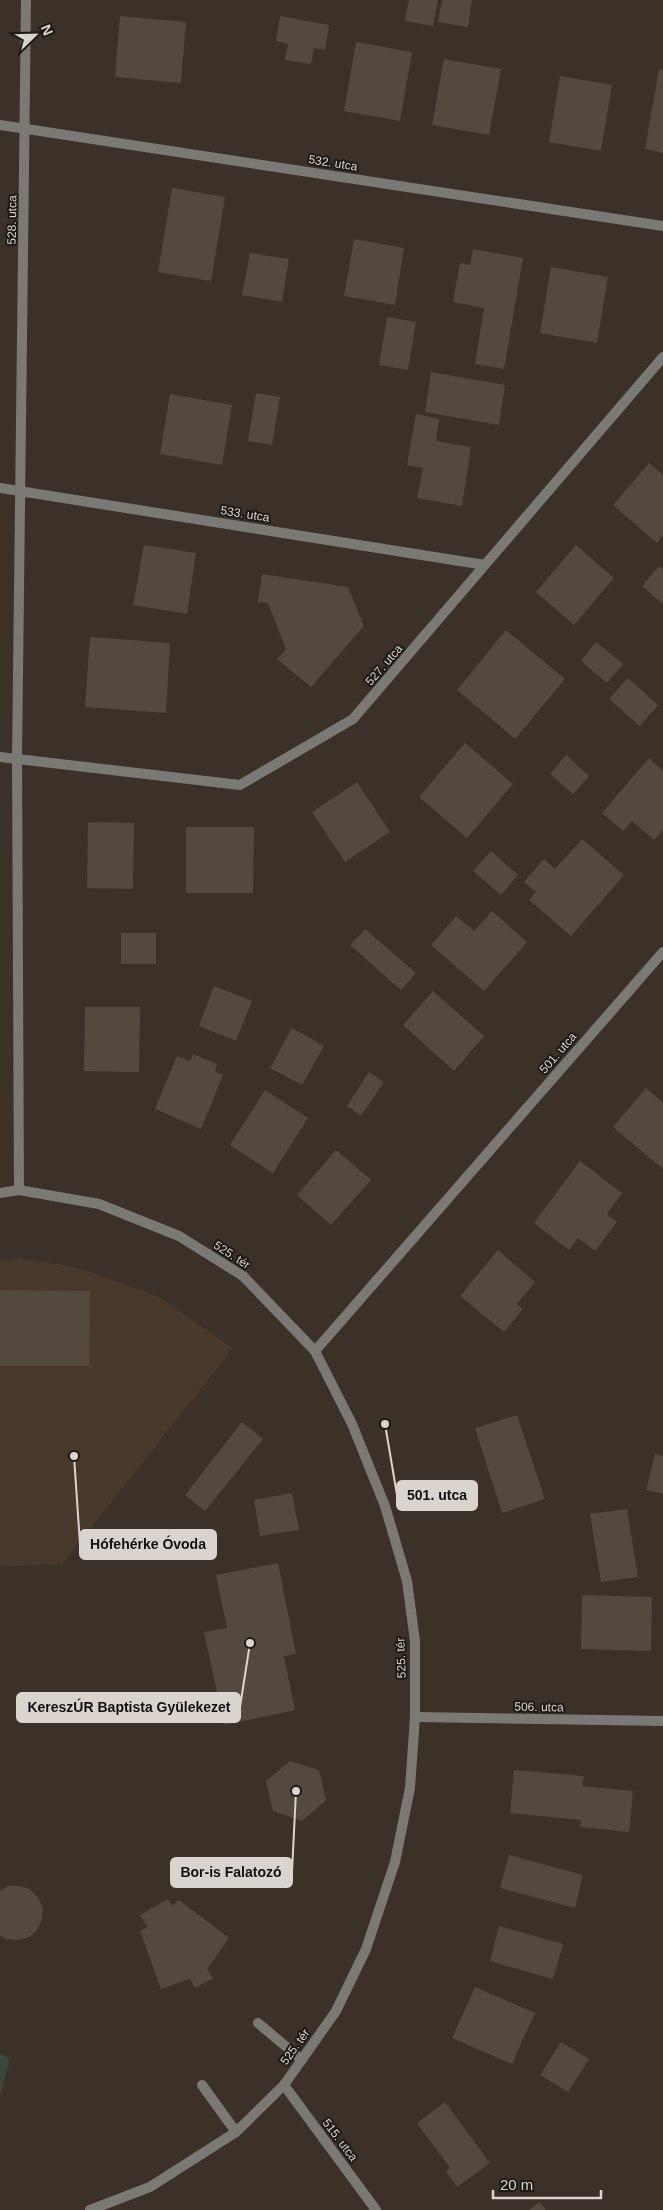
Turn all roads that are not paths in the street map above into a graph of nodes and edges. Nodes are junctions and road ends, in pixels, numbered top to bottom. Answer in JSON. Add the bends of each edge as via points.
{"nodes":[{"id":1,"x":26,"y":0,"type":"edge"},
{"id":2,"x":0,"y":125,"type":"edge"},
{"id":3,"x":26,"y":128,"type":"junction"},
{"id":4,"x":663,"y":226,"type":"edge"},
{"id":5,"x":663,"y":357,"type":"edge"},
{"id":6,"x":0,"y":488,"type":"edge"},
{"id":7,"x":20,"y":491,"type":"junction"},
{"id":8,"x":485,"y":565,"type":"junction"},
{"id":9,"x":0,"y":757,"type":"edge"},
{"id":10,"x":18,"y":760,"type":"junction"},
{"id":11,"x":663,"y":952,"type":"edge"},
{"id":12,"x":19,"y":1190,"type":"junction"},
{"id":13,"x":0,"y":1193,"type":"edge"},
{"id":14,"x":315,"y":1351,"type":"junction"},
{"id":15,"x":415,"y":1717,"type":"junction"},
{"id":16,"x":663,"y":1721,"type":"edge"},
{"id":17,"x":258,"y":2023,"type":"dead end"},
{"id":18,"x":302,"y":2060,"type":"junction"},
{"id":19,"x":202,"y":2085,"type":"dead end"},
{"id":20,"x":284,"y":2085,"type":"junction"},
{"id":21,"x":236,"y":2132,"type":"junction"},
{"id":22,"x":90,"y":2210,"type":"edge"},
{"id":23,"x":376,"y":2210,"type":"edge"}],
"edges":[{"from":1,"to":3,"type":"street","name":"528. utca"},
{"from":2,"to":3,"type":"street","name":"532. utca"},
{"from":3,"to":4,"type":"street","name":"532. utca"},
{"from":3,"to":7,"type":"street","name":"528. utca"},
{"from":5,"to":8,"type":"street","name":"527. utca"},
{"from":6,"to":7,"type":"street","name":"533. utca"},
{"from":7,"to":8,"type":"street","name":"533. utca"},
{"from":7,"to":10,"type":"street","name":"528. utca"},
{"from":8,"to":10,"type":"street","name":"527. utca","via":[[353,720],[240,785]]},
{"from":9,"to":10,"type":"street","name":"527. utca"},
{"from":10,"to":12,"type":"street","name":"528. utca"},
{"from":11,"to":14,"type":"street","name":"501. utca"},
{"from":12,"to":13,"type":"street","name":"525. tér"},
{"from":12,"to":14,"type":"street","name":"525. tér","via":[[99,1204],[179,1236],[243,1276]]},
{"from":14,"to":15,"type":"street","name":"525. tér","via":[[352,1424],[385,1506],[407,1581],[415,1641]]},
{"from":15,"to":16,"type":"street","name":"506. utca"},
{"from":15,"to":18,"type":"street","name":"525. tér","via":[[410,1788],[395,1862],[366,1948],[336,2012]]},
{"from":17,"to":18,"type":"street"},
{"from":18,"to":20,"type":"street","name":"525. tér"},
{"from":19,"to":21,"type":"street"},
{"from":20,"to":21,"type":"street","name":"525. tér"},
{"from":20,"to":23,"type":"street","name":"515. utca"},
{"from":21,"to":22,"type":"street","name":"525. tér","via":[[150,2187]]}]}
